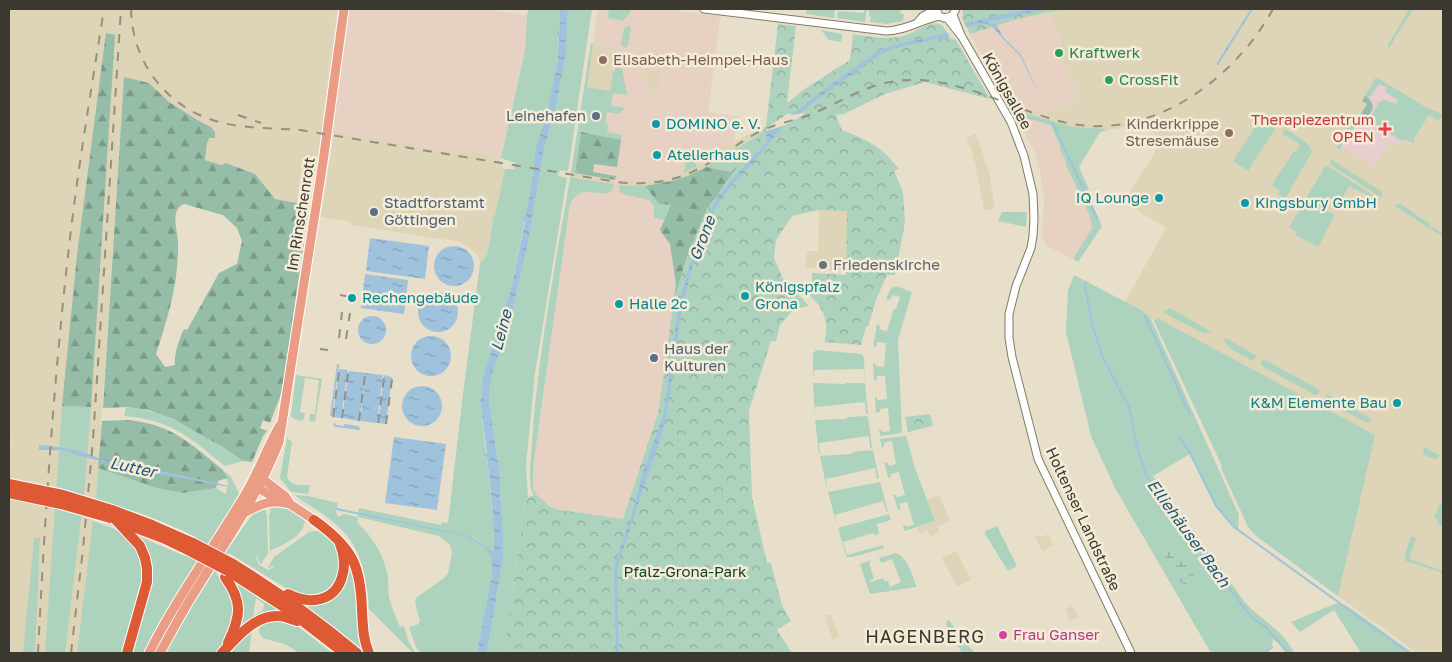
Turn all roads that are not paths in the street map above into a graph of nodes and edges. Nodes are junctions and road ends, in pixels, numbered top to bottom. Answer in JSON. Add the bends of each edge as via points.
{"nodes":[{"id":1,"x":344,"y":9,"type":"edge"},
{"id":2,"x":704,"y":9,"type":"edge"},
{"id":3,"x":936,"y":9,"type":"edge"},
{"id":4,"x":951,"y":18,"type":"edge"},
{"id":5,"x":918,"y":22,"type":"junction"},
{"id":6,"x":1031,"y":248,"type":"joint"},
{"id":7,"x":260,"y":477,"type":"junction"},
{"id":8,"x":9,"y":484,"type":"edge"},
{"id":9,"x":255,"y":486,"type":"junction"},
{"id":10,"x":9,"y":493,"type":"edge"},
{"id":11,"x":280,"y":501,"type":"junction"},
{"id":12,"x":290,"y":504,"type":"junction"},
{"id":13,"x":244,"y":513,"type":"junction"},
{"id":14,"x":113,"y":516,"type":"junction"},
{"id":15,"x":314,"y":520,"type":"joint"},
{"id":16,"x":339,"y":540,"type":"junction"},
{"id":17,"x":190,"y":546,"type":"junction"},
{"id":18,"x":229,"y":571,"type":"junction"},
{"id":19,"x":270,"y":591,"type":"junction"},
{"id":20,"x":306,"y":623,"type":"junction"},
{"id":21,"x":223,"y":652,"type":"edge"},
{"id":22,"x":127,"y":653,"type":"edge"},
{"id":23,"x":149,"y":653,"type":"edge"},
{"id":24,"x":160,"y":653,"type":"edge"},
{"id":25,"x":344,"y":653,"type":"edge"},
{"id":26,"x":357,"y":653,"type":"edge"},
{"id":27,"x":369,"y":653,"type":"edge"},
{"id":28,"x":1131,"y":653,"type":"edge"}],
"edges":[{"from":1,"to":7,"type":"main road","name":"Im Rinschenrott","via":[[287,394],[281,422]]},
{"from":2,"to":5,"type":"street","via":[[886,31]]},
{"from":3,"to":4,"type":"street","name":"Königsallee"},
{"from":3,"to":5,"type":"street"},
{"from":4,"to":5,"type":"street"},
{"from":4,"to":6,"type":"street","name":"Königsallee","via":[[1011,122],[1024,156],[1033,194]]},
{"from":6,"to":28,"type":"street","name":"Holtenser Landstraße","via":[[1009,316],[1012,357],[1038,459]]},
{"from":7,"to":9,"type":"main road","name":"Im Rinschenrott"},
{"from":7,"to":12,"type":"main road","via":[[285,496]]},
{"from":8,"to":14,"type":"highway","bridge":true,"via":[[63,496]]},
{"from":9,"to":11,"type":"main road"},
{"from":9,"to":13,"type":"main road"},
{"from":9,"to":23,"type":"main road","via":[[186,587]]},
{"from":10,"to":14,"type":"highway","bridge":true},
{"from":11,"to":12,"type":"main road"},
{"from":11,"to":13,"type":"main road","via":[[263,504]]},
{"from":12,"to":15,"type":"main road"},
{"from":13,"to":24,"type":"main road"},
{"from":14,"to":17,"type":"highway","via":[[152,524]]},
{"from":14,"to":22,"type":"highway","via":[[140,546],[147,568],[147,582]]},
{"from":15,"to":16,"type":"highway"},
{"from":16,"to":19,"type":"highway","via":[[345,570],[332,593],[306,600]]},
{"from":16,"to":27,"type":"highway","via":[[353,558],[359,577]]},
{"from":17,"to":18,"type":"highway","bridge":true},
{"from":17,"to":18,"type":"highway","bridge":true},
{"from":18,"to":19,"type":"highway"},
{"from":18,"to":21,"type":"highway","via":[[239,612]]},
{"from":19,"to":20,"type":"highway"},
{"from":19,"to":26,"type":"highway","via":[[320,623]]},
{"from":20,"to":21,"type":"highway","via":[[281,616],[268,617],[255,622]]},
{"from":20,"to":25,"type":"highway"}]}
